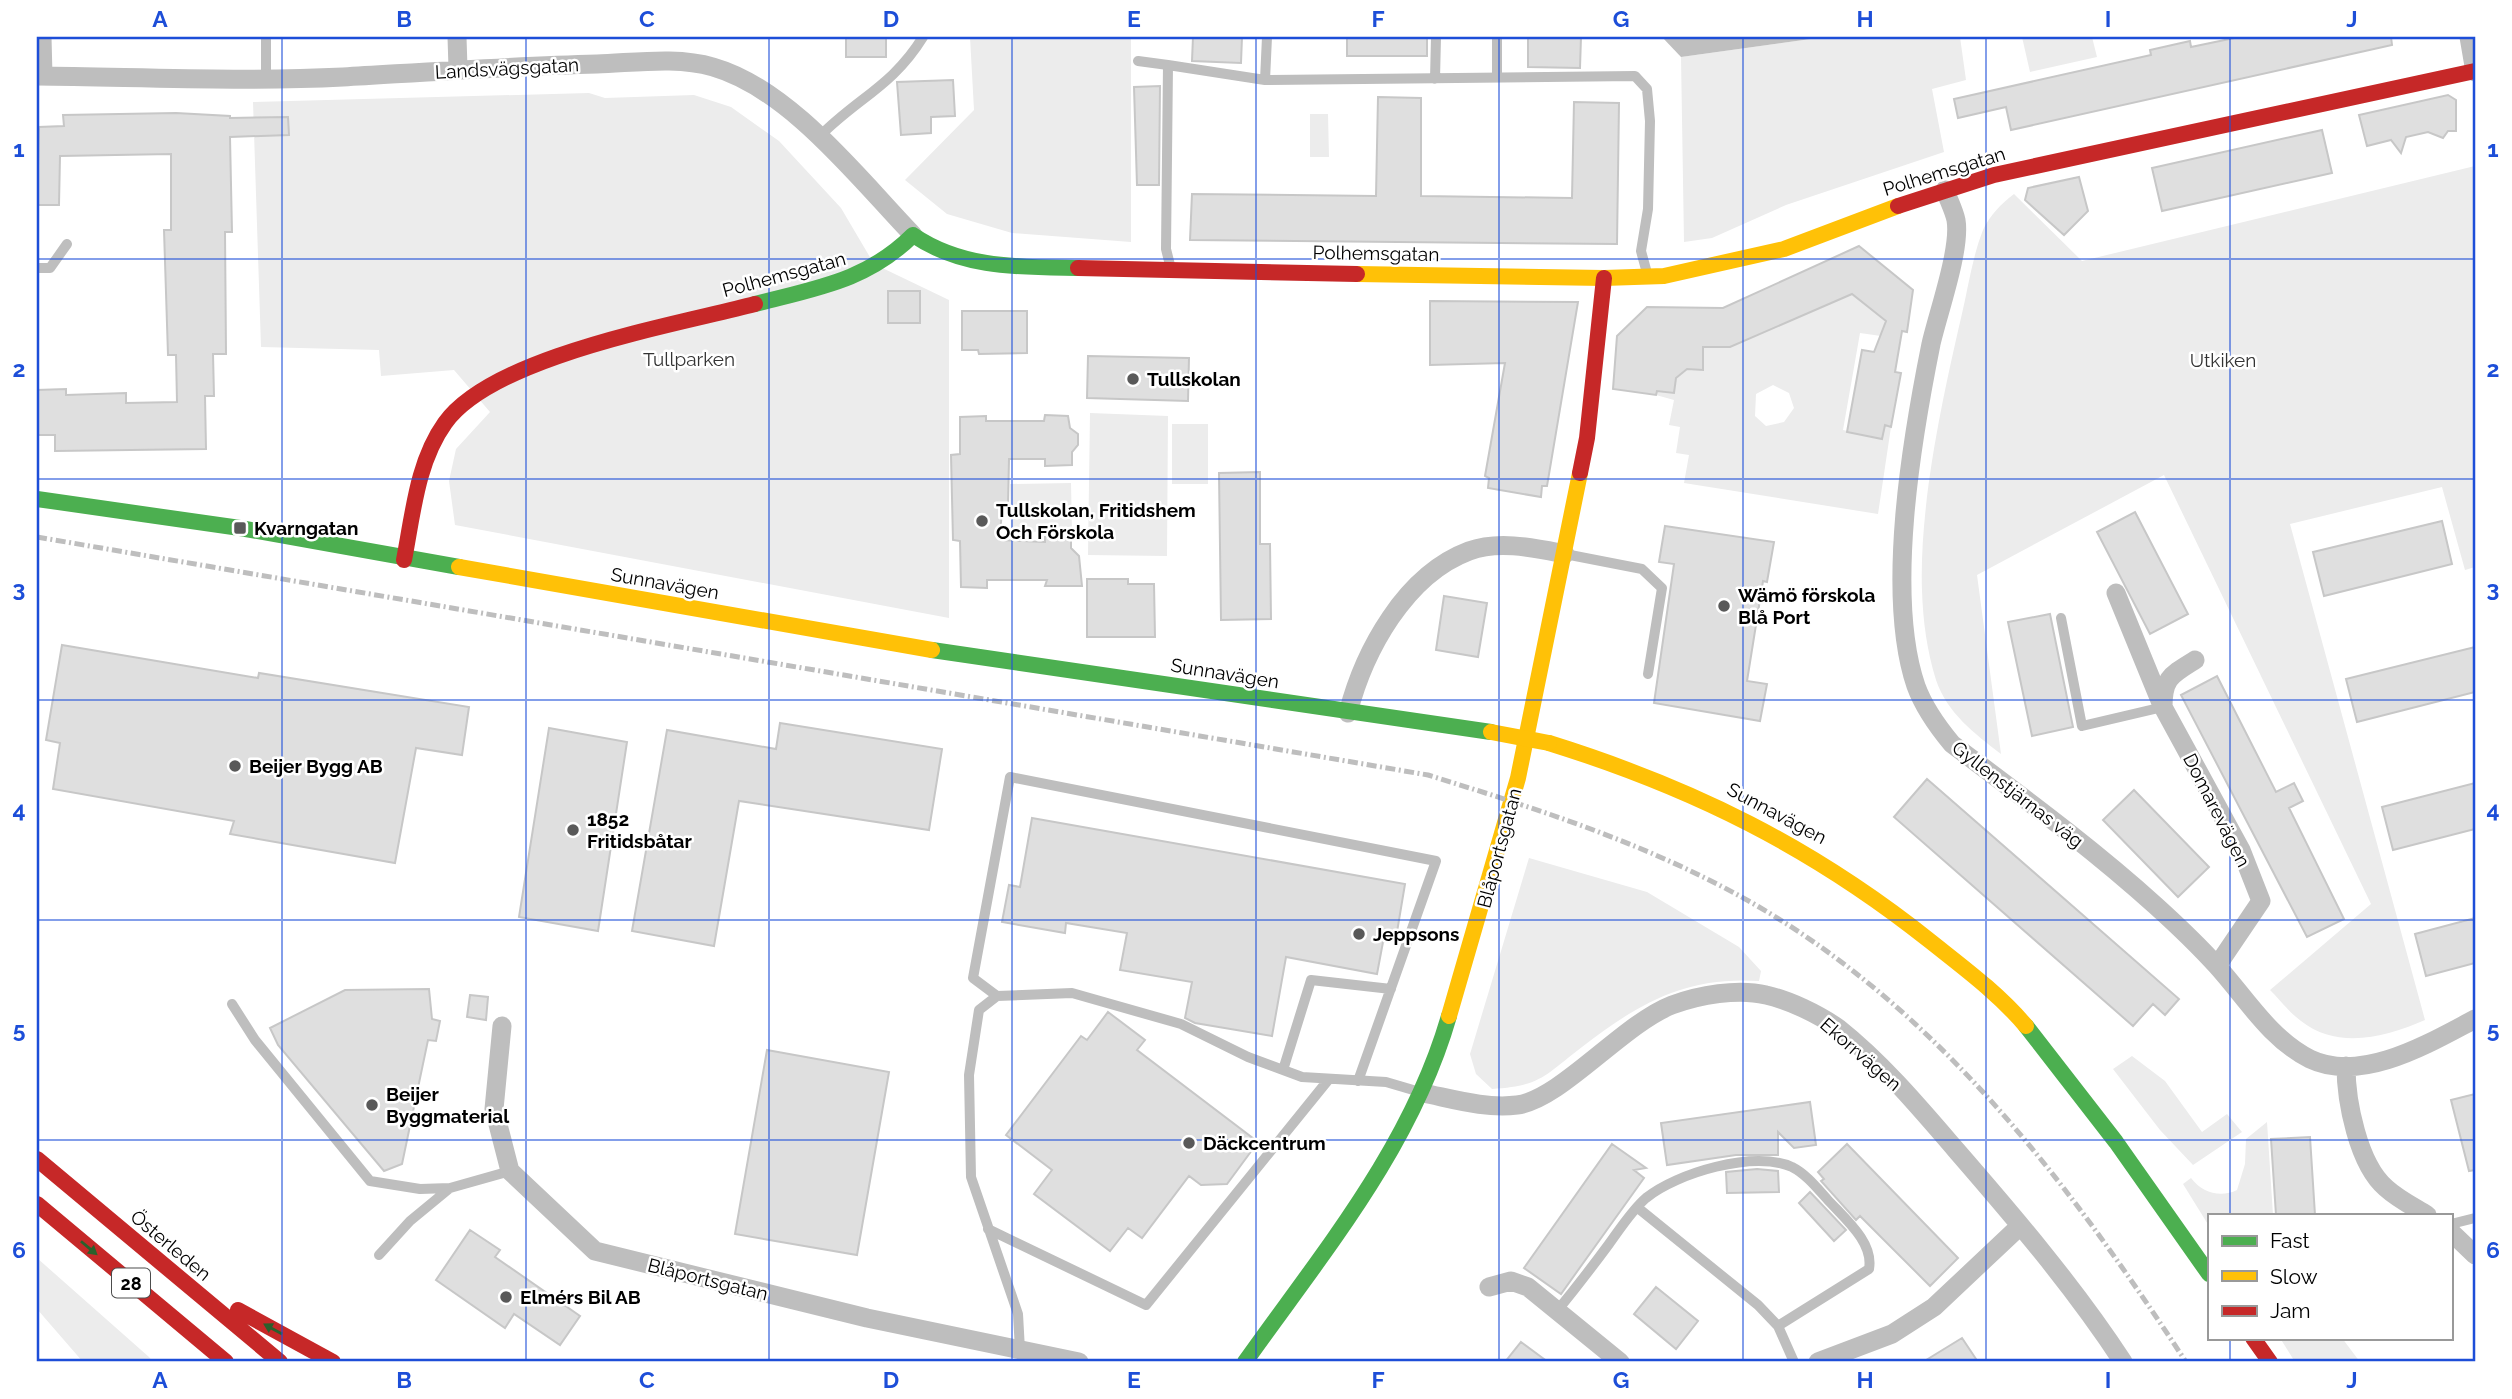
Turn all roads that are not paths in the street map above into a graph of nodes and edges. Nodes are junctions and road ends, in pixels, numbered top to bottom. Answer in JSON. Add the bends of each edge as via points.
{"nodes":[{"id":1,"x":42,"y":37,"type":"edge"},
{"id":2,"x":266,"y":37,"type":"edge"},
{"id":3,"x":457,"y":37,"type":"edge"},
{"id":4,"x":923,"y":37,"type":"edge"},
{"id":5,"x":1267,"y":37,"type":"edge"},
{"id":6,"x":1436,"y":37,"type":"edge"},
{"id":7,"x":1497,"y":37,"type":"edge"},
{"id":8,"x":2469,"y":37,"type":"edge"},
{"id":9,"x":1138,"y":61,"type":"dead end"},
{"id":10,"x":1168,"y":65,"type":"junction"},
{"id":11,"x":458,"y":68,"type":"junction"},
{"id":12,"x":2475,"y":72,"type":"edge"},
{"id":13,"x":40,"y":76,"type":"edge"},
{"id":14,"x":1497,"y":78,"type":"junction"},
{"id":15,"x":266,"y":79,"type":"junction"},
{"id":16,"x":1435,"y":79,"type":"junction"},
{"id":17,"x":1265,"y":80,"type":"junction"},
{"id":18,"x":819,"y":138,"type":"junction"},
{"id":19,"x":1945,"y":190,"type":"junction"},
{"id":20,"x":913,"y":235,"type":"junction"},
{"id":21,"x":67,"y":244,"type":"dead end"},
{"id":22,"x":37,"y":268,"type":"edge"},
{"id":23,"x":1171,"y":270,"type":"junction"},
{"id":24,"x":1648,"y":277,"type":"junction"},
{"id":25,"x":1604,"y":278,"type":"junction"},
{"id":26,"x":37,"y":499,"type":"edge"},
{"id":27,"x":1565,"y":554,"type":"junction"},
{"id":28,"x":404,"y":560,"type":"junction"},
{"id":29,"x":2116,"y":593,"type":"dead end"},
{"id":30,"x":2061,"y":618,"type":"dead end"},
{"id":31,"x":2195,"y":660,"type":"dead end"},
{"id":32,"x":1648,"y":674,"type":"dead end"},
{"id":33,"x":2162,"y":707,"type":"junction"},
{"id":34,"x":1348,"y":713,"type":"junction"},
{"id":35,"x":2217,"y":966,"type":"junction"},
{"id":36,"x":1391,"y":989,"type":"junction"},
{"id":37,"x":996,"y":996,"type":"junction"},
{"id":38,"x":232,"y":1004,"type":"dead end"},
{"id":39,"x":2475,"y":1018,"type":"edge"},
{"id":40,"x":502,"y":1026,"type":"dead end"},
{"id":41,"x":2346,"y":1066,"type":"junction"},
{"id":42,"x":1283,"y":1070,"type":"junction"},
{"id":43,"x":1329,"y":1079,"type":"junction"},
{"id":44,"x":1358,"y":1081,"type":"junction"},
{"id":45,"x":1423,"y":1093,"type":"junction"},
{"id":46,"x":37,"y":1159,"type":"edge"},
{"id":47,"x":510,"y":1171,"type":"junction"},
{"id":48,"x":450,"y":1188,"type":"junction"},
{"id":49,"x":37,"y":1204,"type":"edge"},
{"id":50,"x":1637,"y":1208,"type":"junction"},
{"id":51,"x":2425,"y":1214,"type":"edge"},
{"id":52,"x":2475,"y":1218,"type":"edge"},
{"id":53,"x":2452,"y":1224,"type":"edge"},
{"id":54,"x":2020,"y":1226,"type":"junction"},
{"id":55,"x":988,"y":1229,"type":"junction"},
{"id":56,"x":2452,"y":1233,"type":"edge"},
{"id":57,"x":379,"y":1255,"type":"dead end"},
{"id":58,"x":2475,"y":1255,"type":"edge"},
{"id":59,"x":170,"y":1272,"type":"junction"},
{"id":60,"x":2208,"y":1273,"type":"edge"},
{"id":61,"x":1489,"y":1287,"type":"dead end"},
{"id":62,"x":1556,"y":1311,"type":"junction"},
{"id":63,"x":1778,"y":1325,"type":"junction"},
{"id":64,"x":2254,"y":1340,"type":"edge"},
{"id":65,"x":1020,"y":1350,"type":"junction"},
{"id":66,"x":225,"y":1361,"type":"edge"},
{"id":67,"x":280,"y":1362,"type":"edge"},
{"id":68,"x":333,"y":1362,"type":"edge"},
{"id":69,"x":1079,"y":1362,"type":"edge"},
{"id":70,"x":1245,"y":1362,"type":"edge"},
{"id":71,"x":1620,"y":1362,"type":"edge"},
{"id":72,"x":1794,"y":1362,"type":"edge"},
{"id":73,"x":1818,"y":1362,"type":"edge"},
{"id":74,"x":2123,"y":1362,"type":"edge"},
{"id":75,"x":2270,"y":1362,"type":"edge"}],
"edges":[{"from":1,"to":13,"type":"street"},
{"from":2,"to":15,"type":"lane"},
{"from":3,"to":11,"type":"street"},
{"from":4,"to":18,"type":"lane","via":[[888,83]]},
{"from":5,"to":17,"type":"lane"},
{"from":6,"to":16,"type":"lane"},
{"from":7,"to":14,"type":"lane"},
{"from":8,"to":12,"type":"street"},
{"from":9,"to":10,"type":"lane"},
{"from":10,"to":17,"type":"lane"},
{"from":10,"to":23,"type":"lane","via":[[1166,249]]},
{"from":11,"to":15,"type":"street","name":"Landsvägsgatan"},
{"from":11,"to":18,"type":"street","name":"Landsvägsgatan","via":[[676,62],[712,67],[764,92]]},
{"from":12,"to":19,"type":"street","name":"Polhemsgatan","via":[[2027,167]]},
{"from":13,"to":15,"type":"street","name":"Landsvägsgatan"},
{"from":14,"to":16,"type":"lane"},
{"from":14,"to":24,"type":"lane","via":[[1635,76],[1647,89],[1648,209],[1640,251]]},
{"from":16,"to":17,"type":"lane"},
{"from":18,"to":20,"type":"street","name":"Landsvägsgatan"},
{"from":19,"to":24,"type":"street","name":"Polhemsgatan","via":[[1784,249],[1715,267]]},
{"from":19,"to":35,"type":"street","name":"Gyllenstjärnas väg","via":[[1956,220],[1956,239],[1913,450],[1903,567],[1906,648],[1917,687],[1932,720],[1952,744],[2155,905]]},
{"from":20,"to":23,"type":"street","name":"Polhemsgatan","via":[[935,250],[996,267]]},
{"from":20,"to":28,"type":"street","name":"Polhemsgatan","via":[[891,257],[855,277],[591,348],[486,385],[458,407],[430,449]]},
{"from":21,"to":22,"type":"lane","via":[[50,268]]},
{"from":23,"to":25,"type":"street","name":"Polhemsgatan"},
{"from":24,"to":25,"type":"street","name":"Polhemsgatan"},
{"from":25,"to":27,"type":"street","name":"Blåportsgatan","via":[[1591,412]]},
{"from":26,"to":28,"type":"street","name":"Sunnavägen","via":[[240,528]]},
{"from":27,"to":32,"type":"lane","via":[[1642,569],[1662,588]]},
{"from":27,"to":34,"type":"street","via":[[1500,545],[1443,564],[1415,587],[1384,630],[1356,683]]},
{"from":27,"to":45,"type":"street","name":"Blåportsgatan","via":[[1518,778]]},
{"from":28,"to":34,"type":"street","name":"Sunnavägen","via":[[915,647]]},
{"from":29,"to":33,"type":"street"},
{"from":30,"to":33,"type":"lane","via":[[2082,726]]},
{"from":31,"to":33,"type":"street","via":[[2163,686]]},
{"from":33,"to":35,"type":"street","name":"Domarevägen","via":[[2241,850],[2261,901]]},
{"from":34,"to":60,"type":"street","name":"Sunnavägen","bridge":true,"via":[[1549,743],[1656,777],[1734,812],[1849,877],[2015,1014],[2094,1111]]},
{"from":35,"to":41,"type":"street","name":"Gyllenstjärnas väg","via":[[2271,1030],[2311,1059]]},
{"from":36,"to":37,"type":"lane","via":[[1436,861],[1010,777],[973,978]]},
{"from":36,"to":42,"type":"lane","via":[[1311,980]]},
{"from":36,"to":44,"type":"lane"},
{"from":37,"to":42,"type":"lane","via":[[1072,993],[1181,1024]]},
{"from":37,"to":55,"type":"lane","via":[[979,1010],[969,1075],[971,1177]]},
{"from":38,"to":48,"type":"lane","via":[[255,1040],[370,1181],[420,1189]]},
{"from":39,"to":41,"type":"street","name":"Gyllenstjärnas väg","via":[[2417,1049],[2382,1062]]},
{"from":40,"to":47,"type":"street","via":[[494,1109]]},
{"from":41,"to":51,"type":"street","via":[[2346,1096],[2366,1160],[2384,1187]]},
{"from":42,"to":43,"type":"lane"},
{"from":43,"to":44,"type":"lane"},
{"from":43,"to":55,"type":"lane","via":[[1146,1306]]},
{"from":44,"to":45,"type":"lane","via":[[1386,1082]]},
{"from":45,"to":54,"type":"street","name":"Ekorrvägen","via":[[1461,1102],[1517,1105],[1536,1100],[1626,1030],[1672,1005],[1744,991],[1767,995],[1837,1028],[1916,1102]]},
{"from":45,"to":70,"type":"street","name":"Blåportsgatan","via":[[1376,1177]]},
{"from":46,"to":59,"type":"street","name":"Österleden","number":"28"},
{"from":47,"to":48,"type":"lane"},
{"from":47,"to":65,"type":"street","name":"Blåportsgatan","via":[[595,1251],[867,1318]]},
{"from":48,"to":57,"type":"lane"},
{"from":49,"to":66,"type":"street","number":"28","one_way":true},
{"from":50,"to":62,"type":"lane"},
{"from":50,"to":63,"type":"lane"},
{"from":50,"to":63,"type":"lane","via":[[1666,1184],[1727,1165],[1782,1164],[1803,1174],[1854,1229],[1868,1249],[1870,1263],[1869,1269]]},
{"from":52,"to":53,"type":"lane"},
{"from":54,"to":73,"type":"street","via":[[1934,1307],[1892,1334]]},
{"from":54,"to":74,"type":"street","name":"Ekorrvägen","via":[[2065,1279]]},
{"from":55,"to":65,"type":"lane","via":[[1018,1314]]},
{"from":56,"to":58,"type":"street"},
{"from":59,"to":67,"type":"street","name":"Österleden","number":"28"},
{"from":68,"to":59,"type":"street","one_way":true},
{"from":61,"to":62,"type":"street","via":[[1510,1280],[1521,1283]]},
{"from":62,"to":71,"type":"street"},
{"from":63,"to":72,"type":"lane"},
{"from":64,"to":75,"type":"street"},
{"from":65,"to":69,"type":"street","name":"Blåportsgatan"}]}
